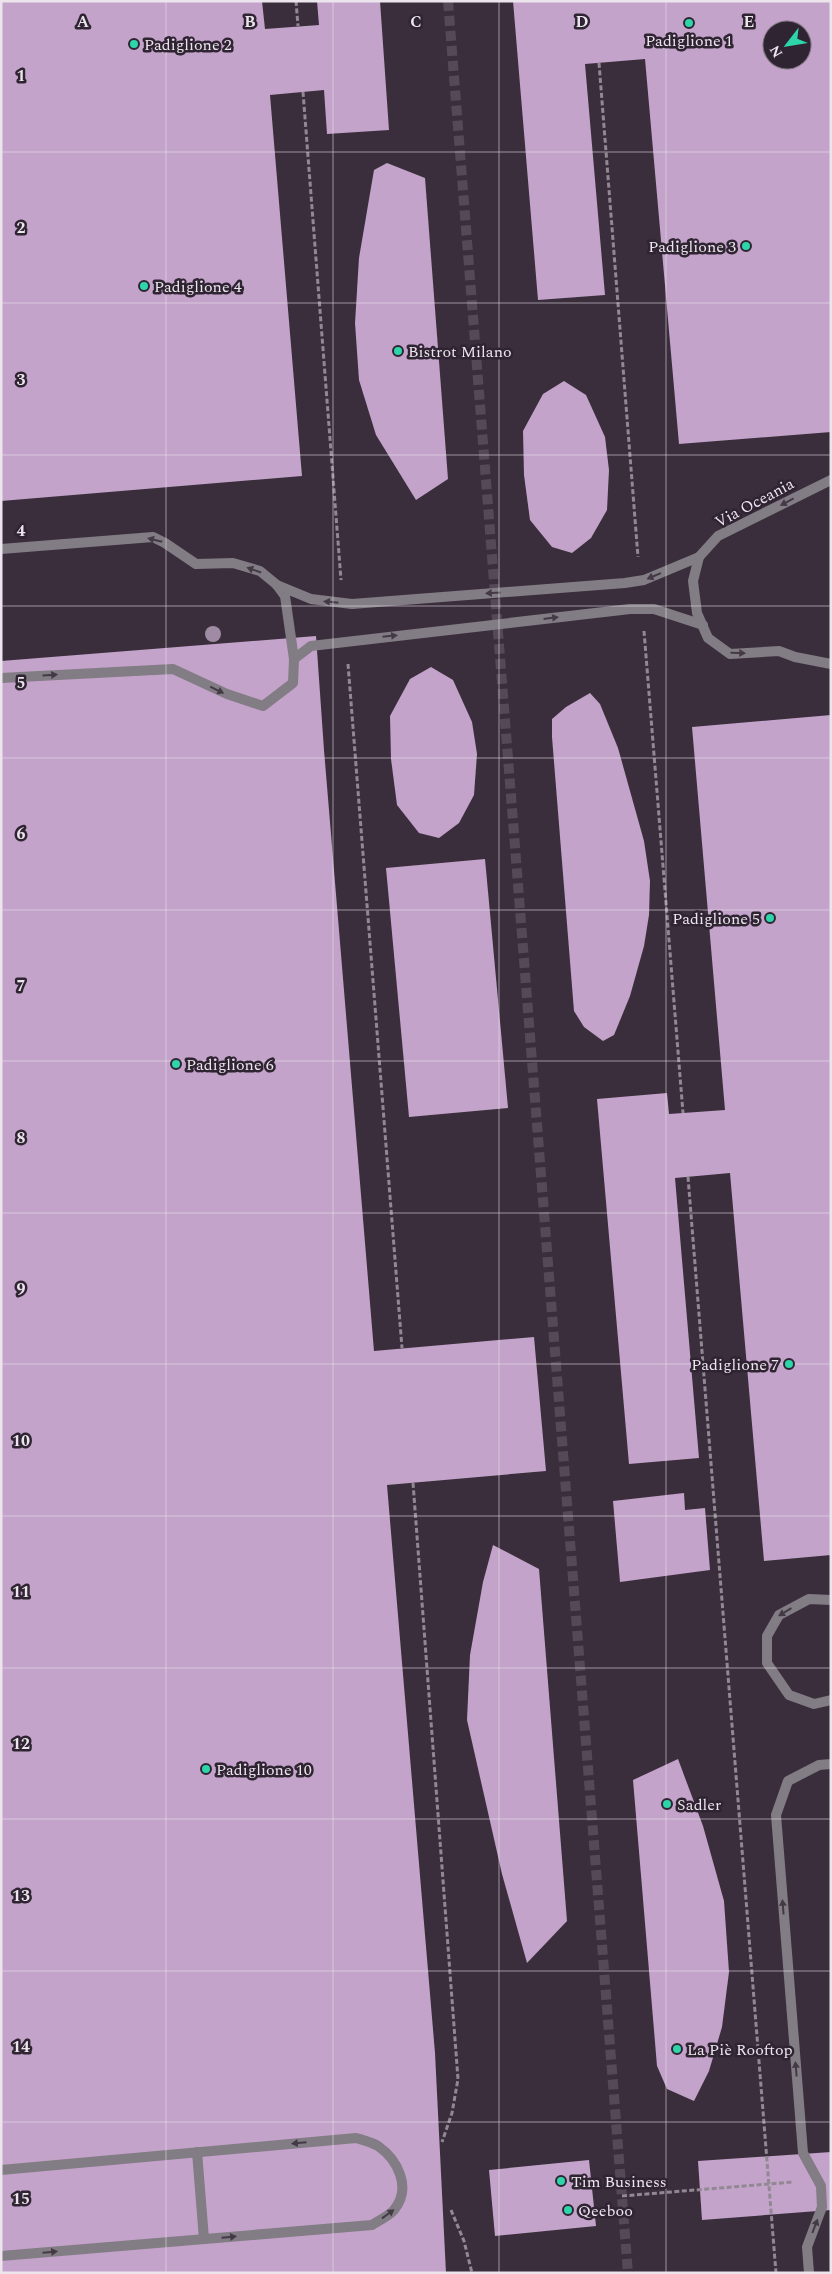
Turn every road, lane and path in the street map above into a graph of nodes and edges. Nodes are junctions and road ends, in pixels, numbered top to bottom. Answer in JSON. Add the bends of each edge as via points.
{"nodes":[{"id":1,"x":296,"y":1,"type":"edge"},
{"id":2,"x":298,"y":26,"type":"dead end"},
{"id":3,"x":303,"y":92,"type":"dead end"},
{"id":4,"x":831,"y":480,"type":"edge"},
{"id":5,"x":1,"y":549,"type":"edge"},
{"id":6,"x":699,"y":557,"type":"junction"},
{"id":7,"x":277,"y":585,"type":"junction"},
{"id":8,"x":343,"y":603,"type":"junction"},
{"id":9,"x":703,"y":625,"type":"junction"},
{"id":10,"x":346,"y":642,"type":"junction"},
{"id":11,"x":294,"y":660,"type":"junction"},
{"id":12,"x":831,"y":664,"type":"edge"},
{"id":13,"x":1,"y":678,"type":"edge"},
{"id":14,"x":688,"y":1177,"type":"dead end"},
{"id":15,"x":402,"y":1348,"type":"dead end"},
{"id":16,"x":413,"y":1482,"type":"dead end"},
{"id":17,"x":831,"y":1600,"type":"edge"},
{"id":18,"x":831,"y":1700,"type":"edge"},
{"id":19,"x":831,"y":1764,"type":"edge"},
{"id":20,"x":442,"y":2142,"type":"dead end"},
{"id":21,"x":197,"y":2152,"type":"junction"},
{"id":22,"x":1,"y":2170,"type":"edge"},
{"id":23,"x":818,"y":2180,"type":"junction"},
{"id":24,"x":769,"y":2184,"type":"junction"},
{"id":25,"x":700,"y":2190,"type":"dead end"},
{"id":26,"x":622,"y":2196,"type":"dead end"},
{"id":27,"x":644,"y":2196,"type":"dead end"},
{"id":28,"x":451,"y":2210,"type":"dead end"},
{"id":29,"x":204,"y":2239,"type":"junction"},
{"id":30,"x":1,"y":2256,"type":"edge"},
{"id":31,"x":472,"y":2273,"type":"edge"},
{"id":32,"x":776,"y":2273,"type":"edge"},
{"id":33,"x":809,"y":2273,"type":"edge"}],
"edges":[{"from":1,"to":2,"type":"path"},
{"from":3,"to":8,"type":"path"},
{"from":4,"to":6,"type":"lane","name":"Via Oceania","one_way":true,"via":[[718,536]]},
{"from":7,"to":5,"type":"lane","one_way":true,"via":[[260,572],[233,563],[196,564],[153,537]]},
{"from":6,"to":8,"type":"lane","one_way":true,"via":[[644,580],[625,583]]},
{"from":6,"to":9,"type":"lane","name":"Via Oceania","via":[[693,581],[697,612]]},
{"from":8,"to":7,"type":"lane","one_way":true,"via":[[311,599]]},
{"from":7,"to":11,"type":"lane","via":[[284,596]]},
{"from":10,"to":9,"type":"lane","one_way":true,"via":[[630,609],[654,609]]},
{"from":9,"to":12,"type":"lane","name":"Via Oceania","one_way":true,"via":[[708,638],[730,654],[779,651]]},
{"from":10,"to":11,"type":"lane","via":[[311,646]]},
{"from":10,"to":15,"type":"path"},
{"from":13,"to":11,"type":"lane","one_way":true,"via":[[173,669],[262,706],[293,683]]},
{"from":14,"to":24,"type":"path"},
{"from":16,"to":20,"type":"path","via":[[458,2079],[452,2113]]},
{"from":17,"to":18,"type":"lane","one_way":true,"via":[[809,1599],[779,1616],[767,1636],[766,1662],[789,1695],[814,1704]]},
{"from":23,"to":19,"type":"lane","one_way":true,"via":[[803,2153],[776,1815],[788,1781],[819,1764]]},
{"from":21,"to":22,"type":"lane"},
{"from":21,"to":29,"type":"lane"},
{"from":29,"to":21,"type":"lane","one_way":true,"via":[[372,2225],[394,2210],[402,2193],[401,2174],[389,2155],[356,2138]]},
{"from":23,"to":24,"type":"path"},
{"from":33,"to":23,"type":"lane","one_way":true,"via":[[807,2246],[822,2207]]},
{"from":24,"to":26,"type":"path"},
{"from":24,"to":32,"type":"path"},
{"from":25,"to":27,"type":"path"},
{"from":28,"to":31,"type":"path","via":[[464,2241]]},
{"from":30,"to":29,"type":"lane","one_way":true}]}
